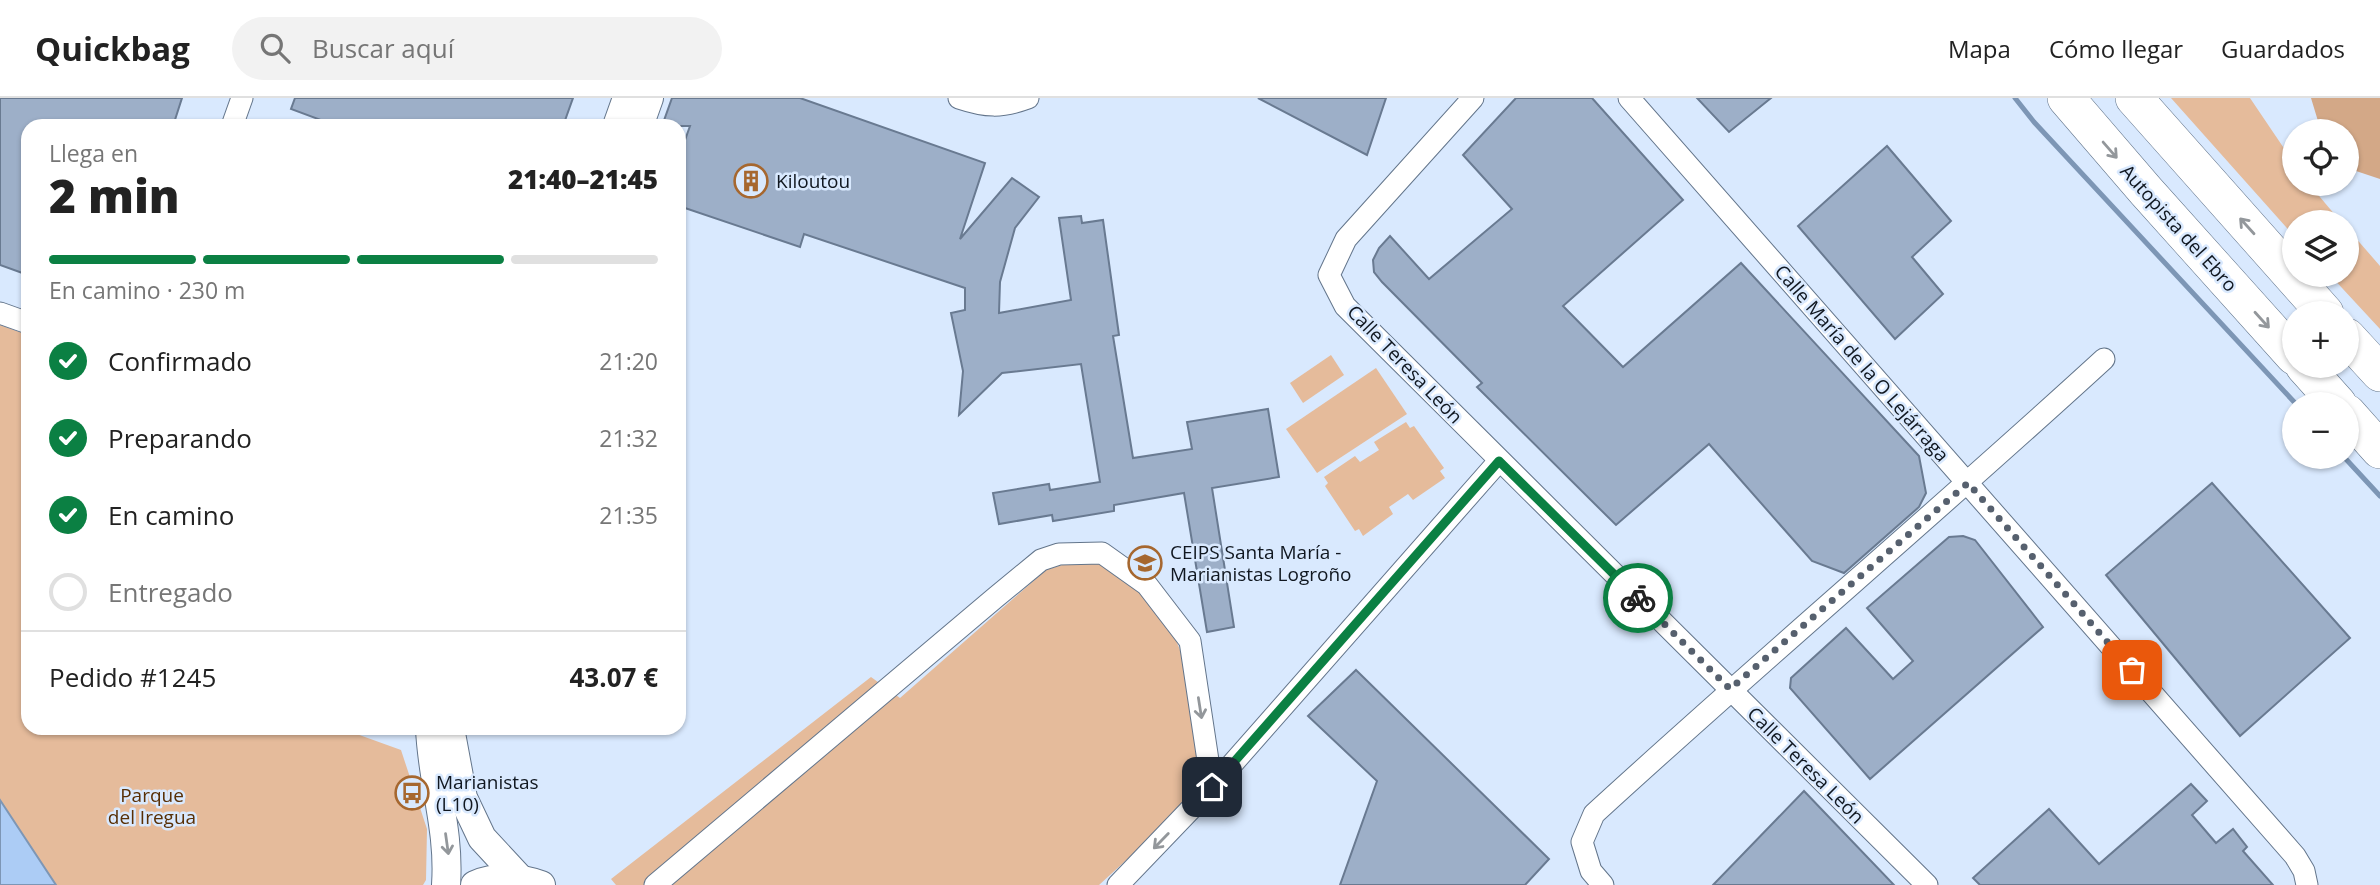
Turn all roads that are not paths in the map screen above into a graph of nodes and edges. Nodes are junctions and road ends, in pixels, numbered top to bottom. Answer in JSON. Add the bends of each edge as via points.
{"nodes":[{"id":1,"x":242,"y":98,"type":"edge"},
{"id":2,"x":627,"y":98,"type":"edge"},
{"id":3,"x":649,"y":98,"type":"edge"},
{"id":4,"x":959,"y":98,"type":"edge"},
{"id":5,"x":1028,"y":98,"type":"edge"},
{"id":6,"x":1473,"y":98,"type":"edge"},
{"id":7,"x":1629,"y":98,"type":"edge"},
{"id":8,"x":2066,"y":98,"type":"edge"},
{"id":9,"x":2134,"y":98,"type":"edge"},
{"id":10,"x":234,"y":119,"type":"edge"},
{"id":11,"x":620,"y":119,"type":"edge"},
{"id":12,"x":642,"y":119,"type":"edge"},
{"id":13,"x":2314,"y":301,"type":"edge"},
{"id":14,"x":0,"y":313,"type":"edge"},
{"id":15,"x":21,"y":320,"type":"edge"},
{"id":16,"x":2282,"y":343,"type":"edge"},
{"id":17,"x":2359,"y":350,"type":"edge"},
{"id":18,"x":2104,"y":359,"type":"dead end"},
{"id":19,"x":2380,"y":373,"type":"edge"},
{"id":20,"x":2315,"y":378,"type":"edge"},
{"id":21,"x":2327,"y":392,"type":"edge"},
{"id":22,"x":2359,"y":426,"type":"edge"},
{"id":23,"x":2380,"y":450,"type":"edge"},
{"id":24,"x":1499,"y":461,"type":"junction"},
{"id":25,"x":1968,"y":483,"type":"junction"},
{"id":26,"x":1730,"y":689,"type":"junction"},
{"id":27,"x":430,"y":735,"type":"edge"},
{"id":28,"x":451,"y":735,"type":"edge"},
{"id":29,"x":1212,"y":787,"type":"junction"},
{"id":30,"x":531,"y":882,"type":"edge"},
{"id":31,"x":446,"y":885,"type":"edge"},
{"id":32,"x":475,"y":885,"type":"edge"},
{"id":33,"x":655,"y":885,"type":"edge"},
{"id":34,"x":1118,"y":885,"type":"edge"},
{"id":35,"x":1603,"y":885,"type":"edge"},
{"id":36,"x":1927,"y":885,"type":"edge"},
{"id":37,"x":2307,"y":885,"type":"edge"}],
"edges":[{"from":1,"to":10,"type":"street"},
{"from":2,"to":11,"type":"main road"},
{"from":3,"to":12,"type":"main road"},
{"from":4,"to":5,"type":"street","via":[[991,107]]},
{"from":6,"to":24,"type":"street","name":"Calle Teresa León","via":[[1346,239],[1329,275],[1345,306]]},
{"from":7,"to":25,"type":"street","name":"Calle María de la O Lejárraga"},
{"from":8,"to":16,"type":"highway","name":"Autopista del Ebro","one_way":true},
{"from":13,"to":9,"type":"highway","one_way":true},
{"from":14,"to":15,"type":"street"},
{"from":17,"to":19,"type":"highway"},
{"from":18,"to":25,"type":"street"},
{"from":20,"to":21,"type":"highway"},
{"from":22,"to":23,"type":"highway"},
{"from":24,"to":26,"type":"street","name":"Calle Teresa León"},
{"from":24,"to":29,"type":"street"},
{"from":25,"to":26,"type":"street"},
{"from":25,"to":37,"type":"street","name":"Calle María de la O Lejárraga","via":[[2295,856]]},
{"from":26,"to":35,"type":"street","via":[[1594,814],[1582,842],[1591,871]]},
{"from":26,"to":36,"type":"street","name":"Calle Teresa León"},
{"from":27,"to":31,"type":"main road","one_way":true,"via":[[448,855]]},
{"from":28,"to":30,"type":"main road","via":[[463,798],[482,838]]},
{"from":33,"to":29,"type":"street","one_way":true,"via":[[1041,560],[1059,554],[1102,553],[1147,585],[1189,640]]},
{"from":29,"to":34,"type":"street","one_way":true},
{"from":30,"to":32,"type":"main road","via":[[500,879]]}]}
